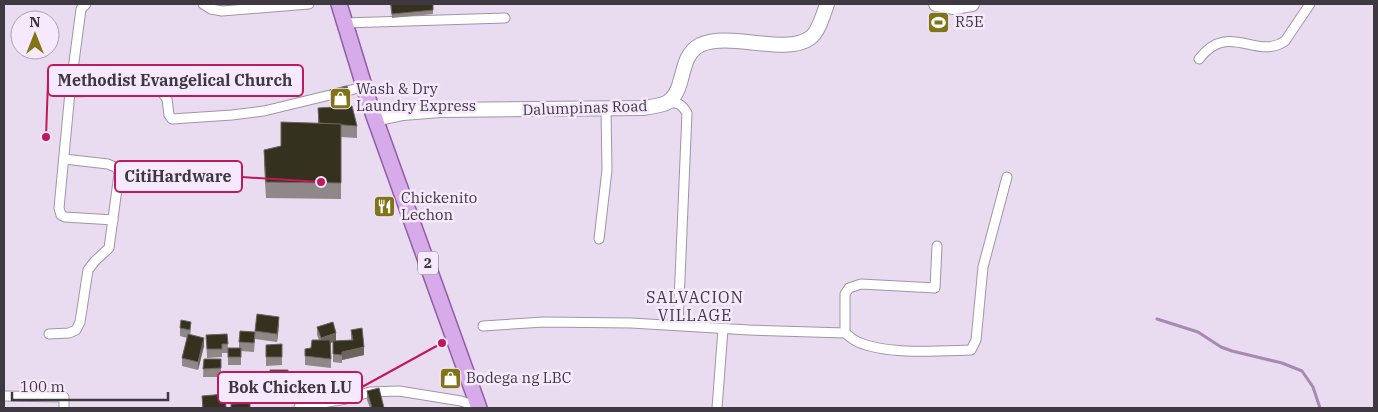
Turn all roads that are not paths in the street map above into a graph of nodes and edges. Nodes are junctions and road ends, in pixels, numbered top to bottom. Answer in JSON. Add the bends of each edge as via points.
{"nodes":[{"id":1,"x":86,"y":4,"type":"edge"},
{"id":2,"x":203,"y":4,"type":"edge"},
{"id":3,"x":309,"y":4,"type":"edge"},
{"id":4,"x":339,"y":4,"type":"edge"},
{"id":5,"x":827,"y":4,"type":"edge"},
{"id":6,"x":936,"y":4,"type":"edge"},
{"id":7,"x":972,"y":4,"type":"edge"},
{"id":8,"x":1310,"y":4,"type":"edge"},
{"id":9,"x":505,"y":18,"type":"dead end"},
{"id":10,"x":344,"y":23,"type":"junction"},
{"id":11,"x":1199,"y":59,"type":"dead end"},
{"id":12,"x":364,"y":87,"type":"junction"},
{"id":13,"x":70,"y":92,"type":"junction"},
{"id":14,"x":666,"y":103,"type":"junction"},
{"id":15,"x":606,"y":108,"type":"junction"},
{"id":16,"x":375,"y":119,"type":"junction"},
{"id":17,"x":64,"y":158,"type":"junction"},
{"id":18,"x":1007,"y":177,"type":"dead end"},
{"id":19,"x":112,"y":220,"type":"junction"},
{"id":20,"x":599,"y":240,"type":"dead end"},
{"id":21,"x":937,"y":246,"type":"dead end"},
{"id":22,"x":483,"y":326,"type":"dead end"},
{"id":23,"x":678,"y":326,"type":"junction"},
{"id":24,"x":723,"y":329,"type":"junction"},
{"id":25,"x":845,"y":333,"type":"junction"},
{"id":26,"x":49,"y":334,"type":"dead end"},
{"id":27,"x":4,"y":396,"type":"edge"},
{"id":28,"x":299,"y":407,"type":"dead end"},
{"id":29,"x":479,"y":407,"type":"edge"},
{"id":30,"x":64,"y":408,"type":"edge"},
{"id":31,"x":717,"y":408,"type":"edge"}],
"edges":[{"from":1,"to":13,"type":"street","via":[[82,9]]},
{"from":2,"to":3,"type":"street","via":[[222,11]]},
{"from":4,"to":10,"type":"main road","number":"2"},
{"from":5,"to":14,"type":"street","name":"Dalumpinas Road","via":[[811,38],[798,43],[717,41],[700,45],[686,60],[680,84]]},
{"from":6,"to":7,"type":"street","via":[[954,7]]},
{"from":8,"to":11,"type":"street","via":[[1279,45],[1271,48],[1222,42],[1212,46]]},
{"from":9,"to":10,"type":"street"},
{"from":10,"to":12,"type":"main road","number":"2"},
{"from":12,"to":13,"type":"street","via":[[264,111],[172,119],[167,99],[161,91]]},
{"from":12,"to":16,"type":"main road","number":"2"},
{"from":13,"to":17,"type":"street"},
{"from":14,"to":15,"type":"street","name":"Dalumpinas Road","via":[[643,108]]},
{"from":14,"to":23,"type":"street","via":[[680,104],[687,113]]},
{"from":15,"to":16,"type":"street","name":"Dalumpinas Road","via":[[440,110]]},
{"from":15,"to":20,"type":"street","via":[[607,170]]},
{"from":16,"to":29,"type":"main road","number":"2"},
{"from":17,"to":19,"type":"street","via":[[117,168],[119,174]]},
{"from":17,"to":19,"type":"street","via":[[61,215]]},
{"from":18,"to":25,"type":"street","via":[[982,268],[976,340],[970,350],[914,351],[876,347],[857,342]]},
{"from":19,"to":26,"type":"street","via":[[109,248],[88,270],[76,330]]},
{"from":21,"to":25,"type":"street","via":[[935,288],[861,284],[849,288]]},
{"from":22,"to":23,"type":"street","via":[[544,322]]},
{"from":23,"to":24,"type":"street"},
{"from":24,"to":25,"type":"street"},
{"from":24,"to":31,"type":"street"},
{"from":27,"to":30,"type":"street","via":[[64,397]]},
{"from":28,"to":29,"type":"street","via":[[370,392],[400,391]]}]}
